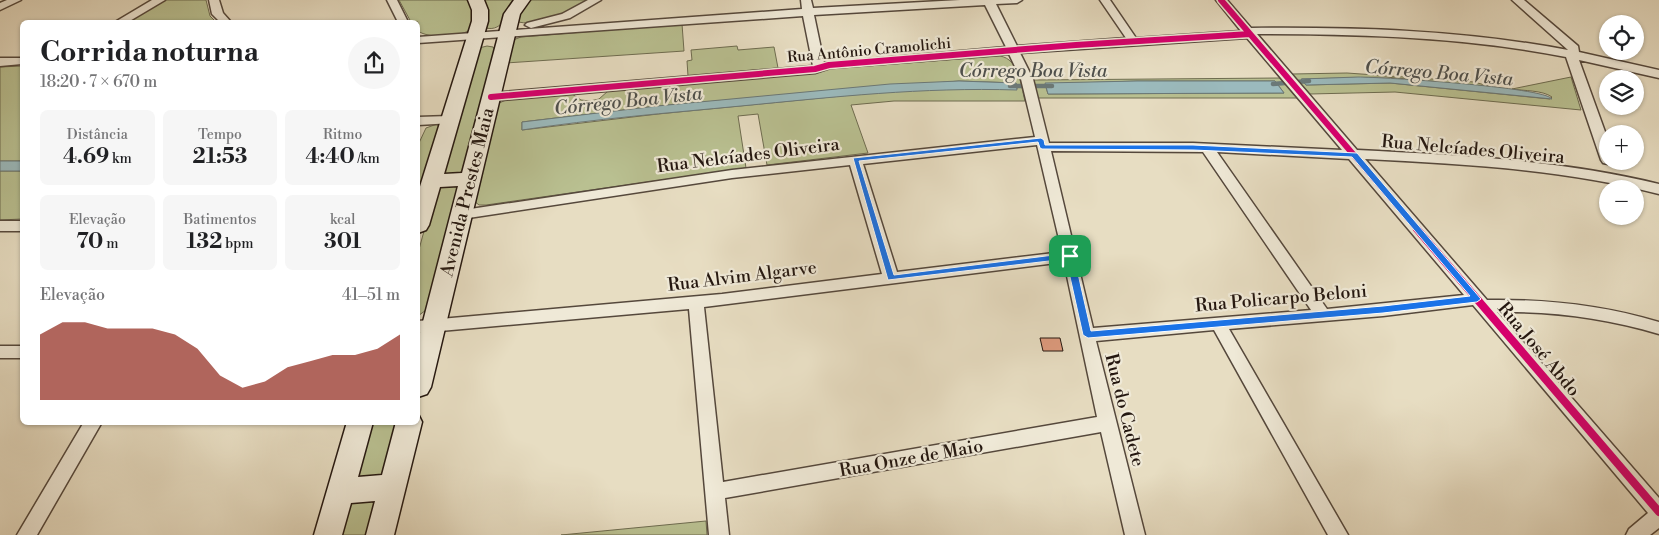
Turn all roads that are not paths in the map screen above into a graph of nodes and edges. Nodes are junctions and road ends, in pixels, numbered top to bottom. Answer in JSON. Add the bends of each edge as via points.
{"nodes":[{"id":1,"x":16,"y":0,"type":"edge"},
{"id":2,"x":160,"y":0,"type":"edge"},
{"id":3,"x":214,"y":0,"type":"edge"},
{"id":4,"x":392,"y":0,"type":"edge"},
{"id":5,"x":476,"y":0,"type":"edge"},
{"id":6,"x":522,"y":0,"type":"edge"},
{"id":7,"x":596,"y":0,"type":"edge"},
{"id":8,"x":1016,"y":0,"type":"edge"},
{"id":9,"x":1105,"y":0,"type":"edge"},
{"id":10,"x":1221,"y":0,"type":"edge"},
{"id":11,"x":1517,"y":0,"type":"edge"},
{"id":12,"x":988,"y":1,"type":"edge"},
{"id":13,"x":807,"y":6,"type":"edge"},
{"id":14,"x":0,"y":7,"type":"edge"},
{"id":15,"x":396,"y":17,"type":"edge"},
{"id":16,"x":562,"y":17,"type":"junction"},
{"id":17,"x":125,"y":20,"type":"edge"},
{"id":18,"x":224,"y":20,"type":"edge"},
{"id":19,"x":562,"y":30,"type":"junction"},
{"id":20,"x":507,"y":32,"type":"junction"},
{"id":21,"x":1249,"y":32,"type":"junction"},
{"id":22,"x":474,"y":37,"type":"junction"},
{"id":23,"x":420,"y":40,"type":"edge"},
{"id":24,"x":1133,"y":41,"type":"junction"},
{"id":25,"x":1013,"y":50,"type":"junction"},
{"id":26,"x":1572,"y":55,"type":"junction"},
{"id":27,"x":1659,"y":63,"type":"edge"},
{"id":28,"x":1624,"y":65,"type":"junction"},
{"id":29,"x":820,"y":67,"type":"junction"},
{"id":30,"x":1659,"y":74,"type":"edge"},
{"id":31,"x":491,"y":97,"type":"junction"},
{"id":32,"x":449,"y":120,"type":"junction"},
{"id":33,"x":420,"y":122,"type":"edge"},
{"id":34,"x":1599,"y":134,"type":"edge"},
{"id":35,"x":1041,"y":143,"type":"junction"},
{"id":36,"x":1206,"y":148,"type":"junction"},
{"id":37,"x":1354,"y":155,"type":"junction"},
{"id":38,"x":855,"y":160,"type":"junction"},
{"id":39,"x":1611,"y":170,"type":"edge"},
{"id":40,"x":470,"y":178,"type":"junction"},
{"id":41,"x":1614,"y":178,"type":"junction"},
{"id":42,"x":431,"y":181,"type":"junction"},
{"id":43,"x":1659,"y":189,"type":"edge"},
{"id":44,"x":462,"y":214,"type":"junction"},
{"id":45,"x":420,"y":218,"type":"edge"},
{"id":46,"x":0,"y":226,"type":"edge"},
{"id":47,"x":20,"y":226,"type":"edge"},
{"id":48,"x":1070,"y":256,"type":"junction"},
{"id":49,"x":891,"y":278,"type":"junction"},
{"id":50,"x":1480,"y":302,"type":"junction"},
{"id":51,"x":696,"y":303,"type":"junction"},
{"id":52,"x":1322,"y":314,"type":"junction"},
{"id":53,"x":1218,"y":324,"type":"junction"},
{"id":54,"x":425,"y":326,"type":"edge"},
{"id":55,"x":1659,"y":328,"type":"edge"},
{"id":56,"x":1088,"y":335,"type":"junction"},
{"id":57,"x":0,"y":352,"type":"edge"},
{"id":58,"x":20,"y":352,"type":"edge"},
{"id":59,"x":420,"y":370,"type":"edge"},
{"id":60,"x":1107,"y":423,"type":"junction"},
{"id":61,"x":92,"y":425,"type":"edge"},
{"id":62,"x":359,"y":425,"type":"edge"},
{"id":63,"x":408,"y":425,"type":"edge"},
{"id":64,"x":392,"y":487,"type":"junction"},
{"id":65,"x":341,"y":492,"type":"junction"},
{"id":66,"x":714,"y":492,"type":"junction"},
{"id":67,"x":1659,"y":512,"type":"edge"},
{"id":68,"x":1659,"y":516,"type":"edge"},
{"id":69,"x":27,"y":535,"type":"edge"},
{"id":70,"x":328,"y":535,"type":"edge"},
{"id":71,"x":380,"y":535,"type":"edge"},
{"id":72,"x":719,"y":535,"type":"edge"},
{"id":73,"x":1135,"y":535,"type":"edge"},
{"id":74,"x":1338,"y":535,"type":"edge"},
{"id":75,"x":1636,"y":535,"type":"edge"}],
"edges":[{"from":1,"to":14,"type":"street"},
{"from":2,"to":17,"type":"street"},
{"from":3,"to":18,"type":"street","via":[[218,14]]},
{"from":4,"to":15,"type":"street"},
{"from":5,"to":22,"type":"street","name":"Avenida Prestes Maia","via":[[481,16]]},
{"from":6,"to":20,"type":"street","name":"Avenida Prestes Maia","via":[[513,12]]},
{"from":7,"to":16,"type":"street"},
{"from":8,"to":12,"type":"street"},
{"from":9,"to":24,"type":"street"},
{"from":10,"to":21,"type":"street","name":"Rua José Abdo"},
{"from":11,"to":26,"type":"street","via":[[1574,48]]},
{"from":12,"to":13,"type":"street"},
{"from":12,"to":25,"type":"street","name":"Rua do Cadete"},
{"from":13,"to":19,"type":"street"},
{"from":13,"to":29,"type":"street"},
{"from":16,"to":19,"type":"street","via":[[566,23]]},
{"from":16,"to":20,"type":"street"},
{"from":19,"to":20,"type":"street"},
{"from":20,"to":22,"type":"street"},
{"from":20,"to":31,"type":"street","name":"Avenida Prestes Maia"},
{"from":21,"to":24,"type":"street","name":"Rua Antônio Cramolichi"},
{"from":21,"to":26,"type":"street","name":"Rua Antônio Cramolichi","via":[[1341,31],[1418,35]]},
{"from":21,"to":37,"type":"street","name":"Rua José Abdo"},
{"from":22,"to":23,"type":"street"},
{"from":22,"to":32,"type":"street","name":"Avenida Prestes Maia"},
{"from":24,"to":25,"type":"street","name":"Rua Antônio Cramolichi"},
{"from":25,"to":29,"type":"street","name":"Rua Antônio Cramolichi"},
{"from":25,"to":35,"type":"street","name":"Rua do Cadete","via":[[1028,86]]},
{"from":26,"to":28,"type":"street","name":"Rua Antônio Cramolichi"},
{"from":26,"to":34,"type":"street"},
{"from":27,"to":28,"type":"street"},
{"from":28,"to":30,"type":"street","name":"Rua Antônio Cramolichi"},
{"from":29,"to":31,"type":"street","name":"Rua Antônio Cramolichi"},
{"from":31,"to":40,"type":"street","name":"Avenida Prestes Maia"},
{"from":32,"to":33,"type":"street"},
{"from":32,"to":42,"type":"street","name":"Avenida Prestes Maia"},
{"from":35,"to":36,"type":"street","name":"Rua Nelcíades Oliveira"},
{"from":35,"to":38,"type":"street","name":"Rua Nelcíades Oliveira"},
{"from":35,"to":48,"type":"street","name":"Rua do Cadete"},
{"from":36,"to":37,"type":"street","name":"Rua Nelcíades Oliveira"},
{"from":36,"to":52,"type":"street"},
{"from":37,"to":41,"type":"street","name":"Rua Nelcíades Oliveira","via":[[1490,162]]},
{"from":37,"to":50,"type":"street","name":"Rua José Abdo"},
{"from":38,"to":44,"type":"street","name":"Rua Nelcíades Oliveira","via":[[732,174]]},
{"from":38,"to":49,"type":"street"},
{"from":39,"to":41,"type":"street"},
{"from":40,"to":42,"type":"street"},
{"from":40,"to":44,"type":"street","name":"Avenida Prestes Maia"},
{"from":41,"to":43,"type":"street","name":"Rua Nelcíades Oliveira"},
{"from":42,"to":45,"type":"street","name":"Avenida Prestes Maia"},
{"from":44,"to":54,"type":"street","name":"Avenida Prestes Maia"},
{"from":46,"to":47,"type":"street"},
{"from":48,"to":49,"type":"street","name":"Rua Alvim Algarve"},
{"from":48,"to":56,"type":"street","name":"Rua do Cadete"},
{"from":49,"to":51,"type":"street","name":"Rua Alvim Algarve"},
{"from":50,"to":52,"type":"street","name":"Rua Policarpo Beloni"},
{"from":50,"to":55,"type":"street","name":"Rua Policarpo Beloni","via":[[1574,309]]},
{"from":50,"to":67,"type":"street","name":"Rua José Abdo"},
{"from":51,"to":54,"type":"street","name":"Rua Alvim Algarve"},
{"from":51,"to":66,"type":"street"},
{"from":52,"to":53,"type":"street","name":"Rua Policarpo Beloni"},
{"from":53,"to":56,"type":"street","name":"Rua Policarpo Beloni"},
{"from":53,"to":74,"type":"street"},
{"from":54,"to":59,"type":"street","name":"Avenida Prestes Maia"},
{"from":56,"to":60,"type":"street","name":"Rua do Cadete"},
{"from":57,"to":58,"type":"street"},
{"from":60,"to":66,"type":"street","name":"Rua Onze de Maio"},
{"from":60,"to":73,"type":"street","name":"Rua do Cadete"},
{"from":61,"to":69,"type":"street"},
{"from":62,"to":65,"type":"street"},
{"from":63,"to":64,"type":"street"},
{"from":64,"to":65,"type":"street"},
{"from":64,"to":71,"type":"street"},
{"from":65,"to":70,"type":"street"},
{"from":66,"to":72,"type":"street"},
{"from":68,"to":75,"type":"street"}]}
